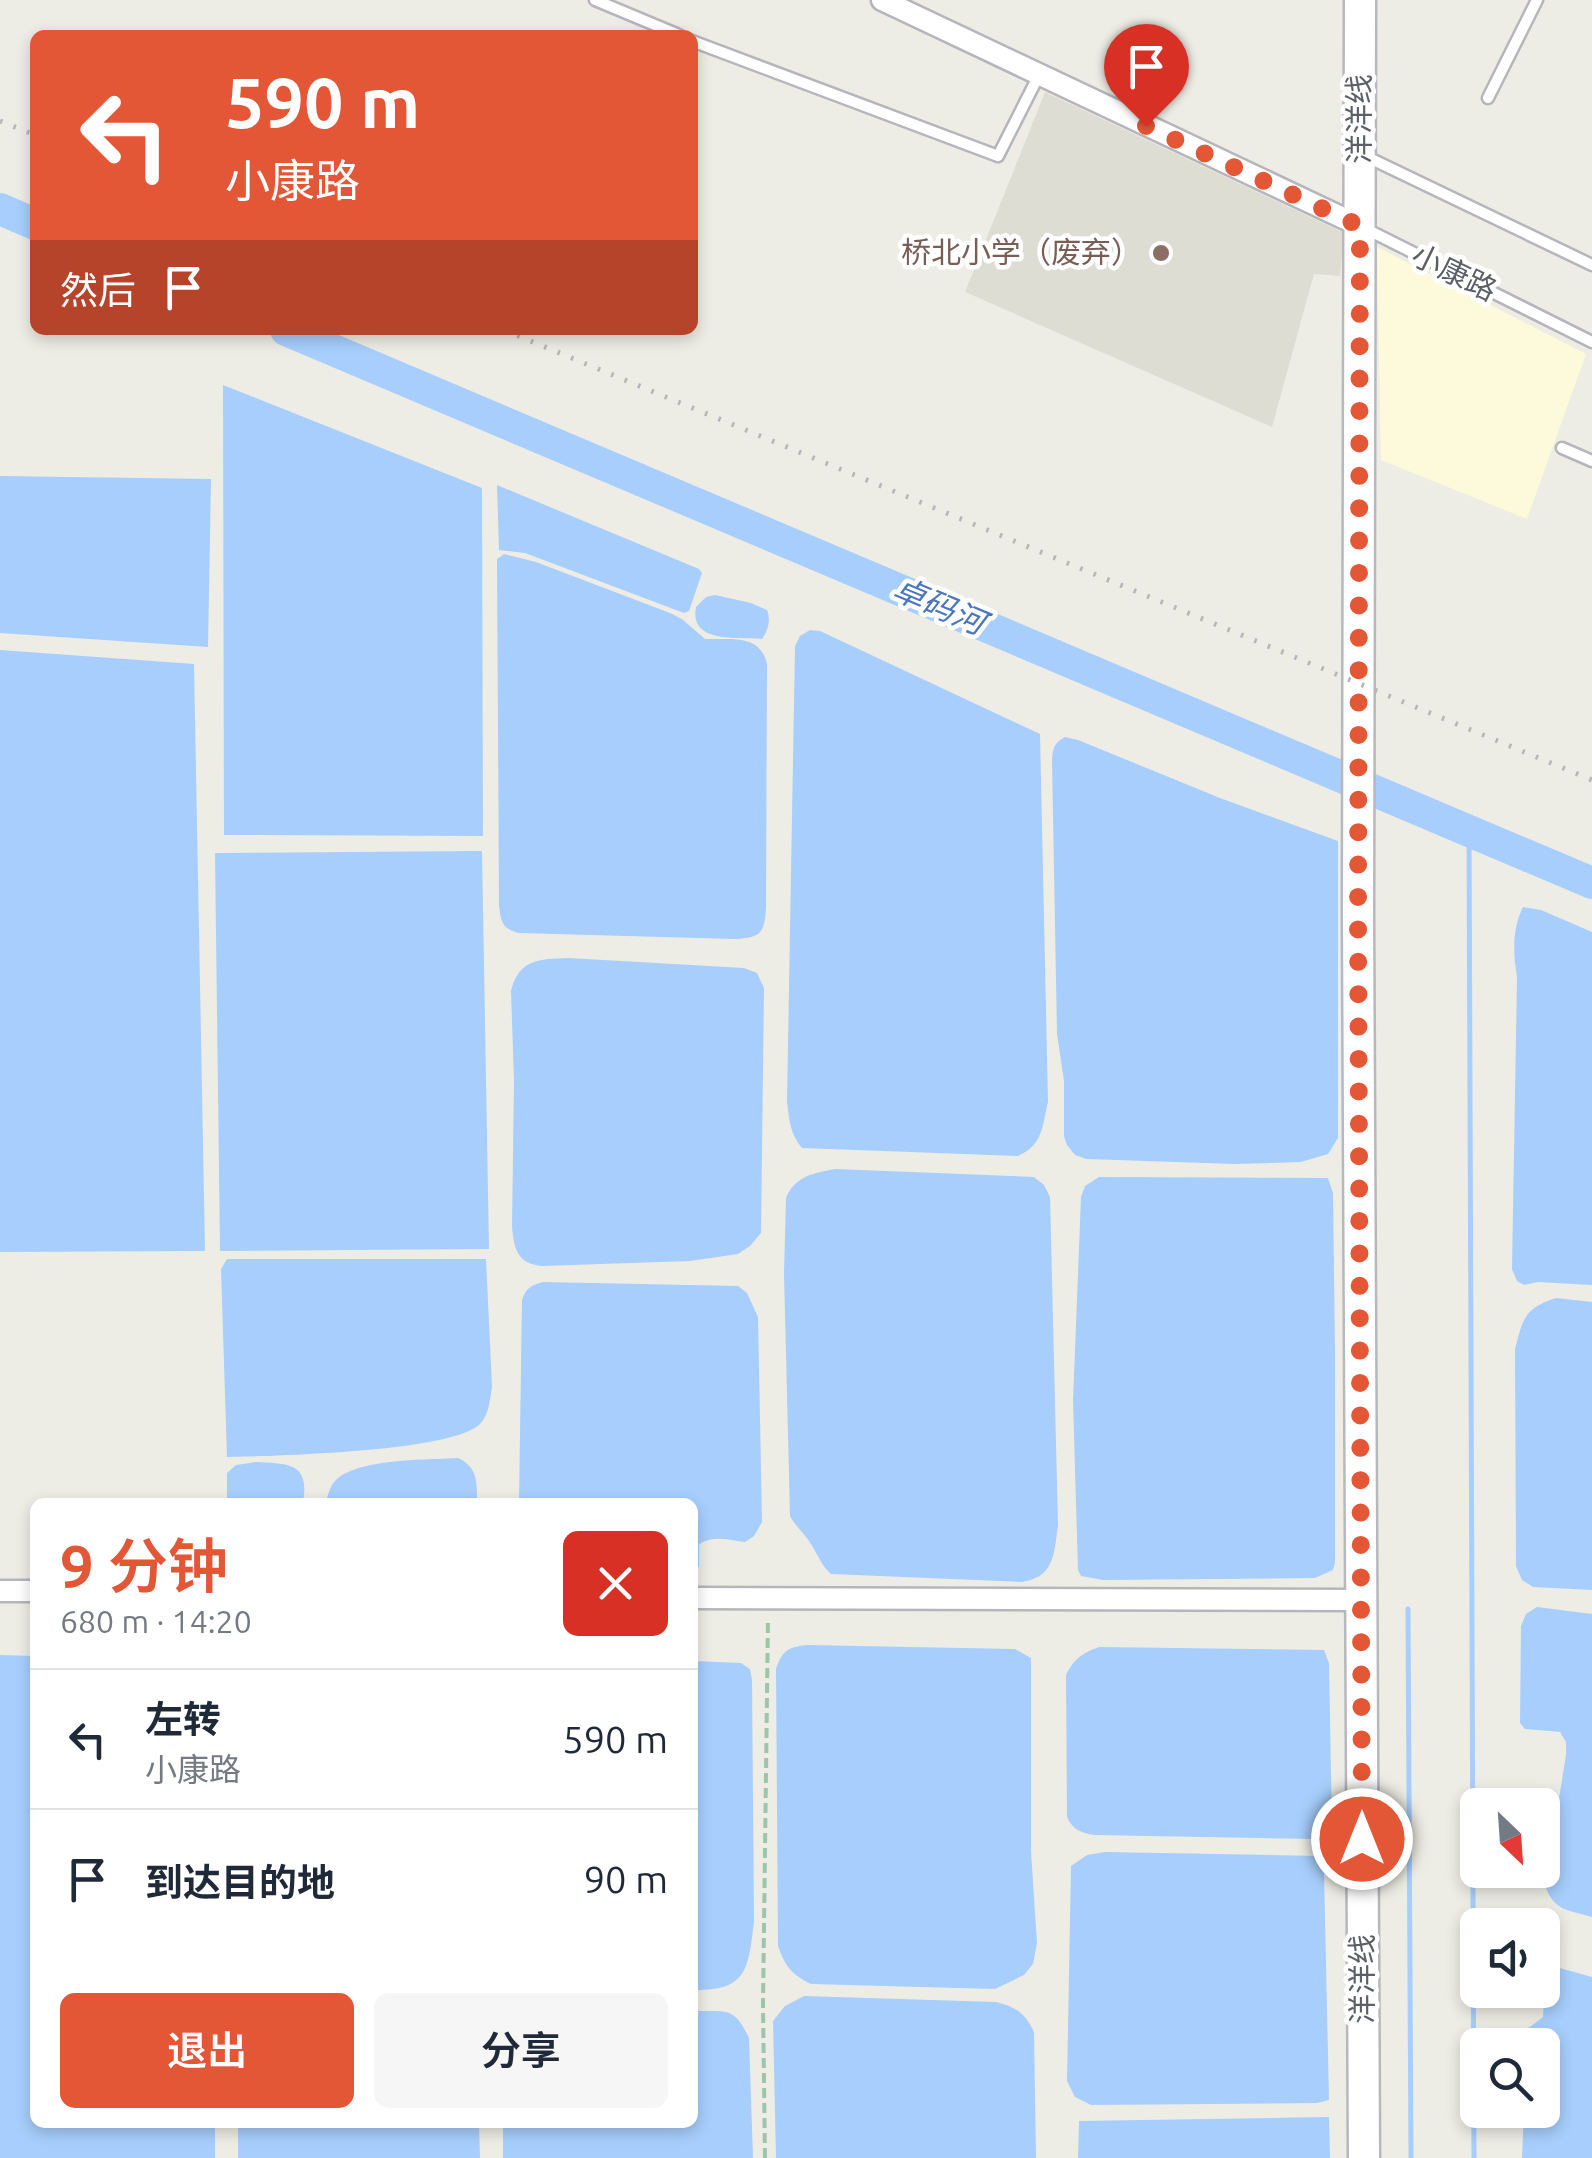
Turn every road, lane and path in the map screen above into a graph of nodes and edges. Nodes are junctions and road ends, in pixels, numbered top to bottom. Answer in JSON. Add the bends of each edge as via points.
{"nodes":[{"id":1,"x":596,"y":0,"type":"edge"},
{"id":2,"x":882,"y":0,"type":"edge"},
{"id":3,"x":1360,"y":0,"type":"edge"},
{"id":4,"x":1537,"y":0,"type":"edge"},
{"id":5,"x":667,"y":30,"type":"edge"},
{"id":6,"x":698,"y":43,"type":"edge"},
{"id":7,"x":1039,"y":75,"type":"junction"},
{"id":8,"x":1488,"y":98,"type":"dead end"},
{"id":9,"x":1360,"y":154,"type":"junction"},
{"id":10,"x":1360,"y":226,"type":"junction"},
{"id":11,"x":1592,"y":265,"type":"edge"},
{"id":12,"x":1592,"y":342,"type":"edge"},
{"id":13,"x":1562,"y":448,"type":"dead end"},
{"id":14,"x":1592,"y":462,"type":"edge"},
{"id":15,"x":0,"y":1590,"type":"edge"},
{"id":16,"x":30,"y":1591,"type":"edge"},
{"id":17,"x":698,"y":1598,"type":"edge"},
{"id":18,"x":768,"y":1598,"type":"junction"},
{"id":19,"x":1361,"y":1600,"type":"junction"},
{"id":20,"x":765,"y":2158,"type":"edge"},
{"id":21,"x":1364,"y":2158,"type":"edge"}],
"edges":[{"from":1,"to":5,"type":"lane"},
{"from":2,"to":7,"type":"street","name":"小康路"},
{"from":3,"to":9,"type":"main road","name":"洋洋线"},
{"from":4,"to":8,"type":"lane"},
{"from":6,"to":7,"type":"lane","via":[[998,156]]},
{"from":7,"to":10,"type":"street","name":"小康路"},
{"from":9,"to":10,"type":"main road","name":"洋洋线"},
{"from":9,"to":11,"type":"lane"},
{"from":10,"to":12,"type":"lane","name":"小康路"},
{"from":10,"to":19,"type":"main road","name":"洋洋线"},
{"from":13,"to":14,"type":"lane"},
{"from":15,"to":16,"type":"street"},
{"from":17,"to":18,"type":"street"},
{"from":18,"to":19,"type":"street"},
{"from":18,"to":20,"type":"path"},
{"from":19,"to":21,"type":"main road","name":"洋洋线"}]}
